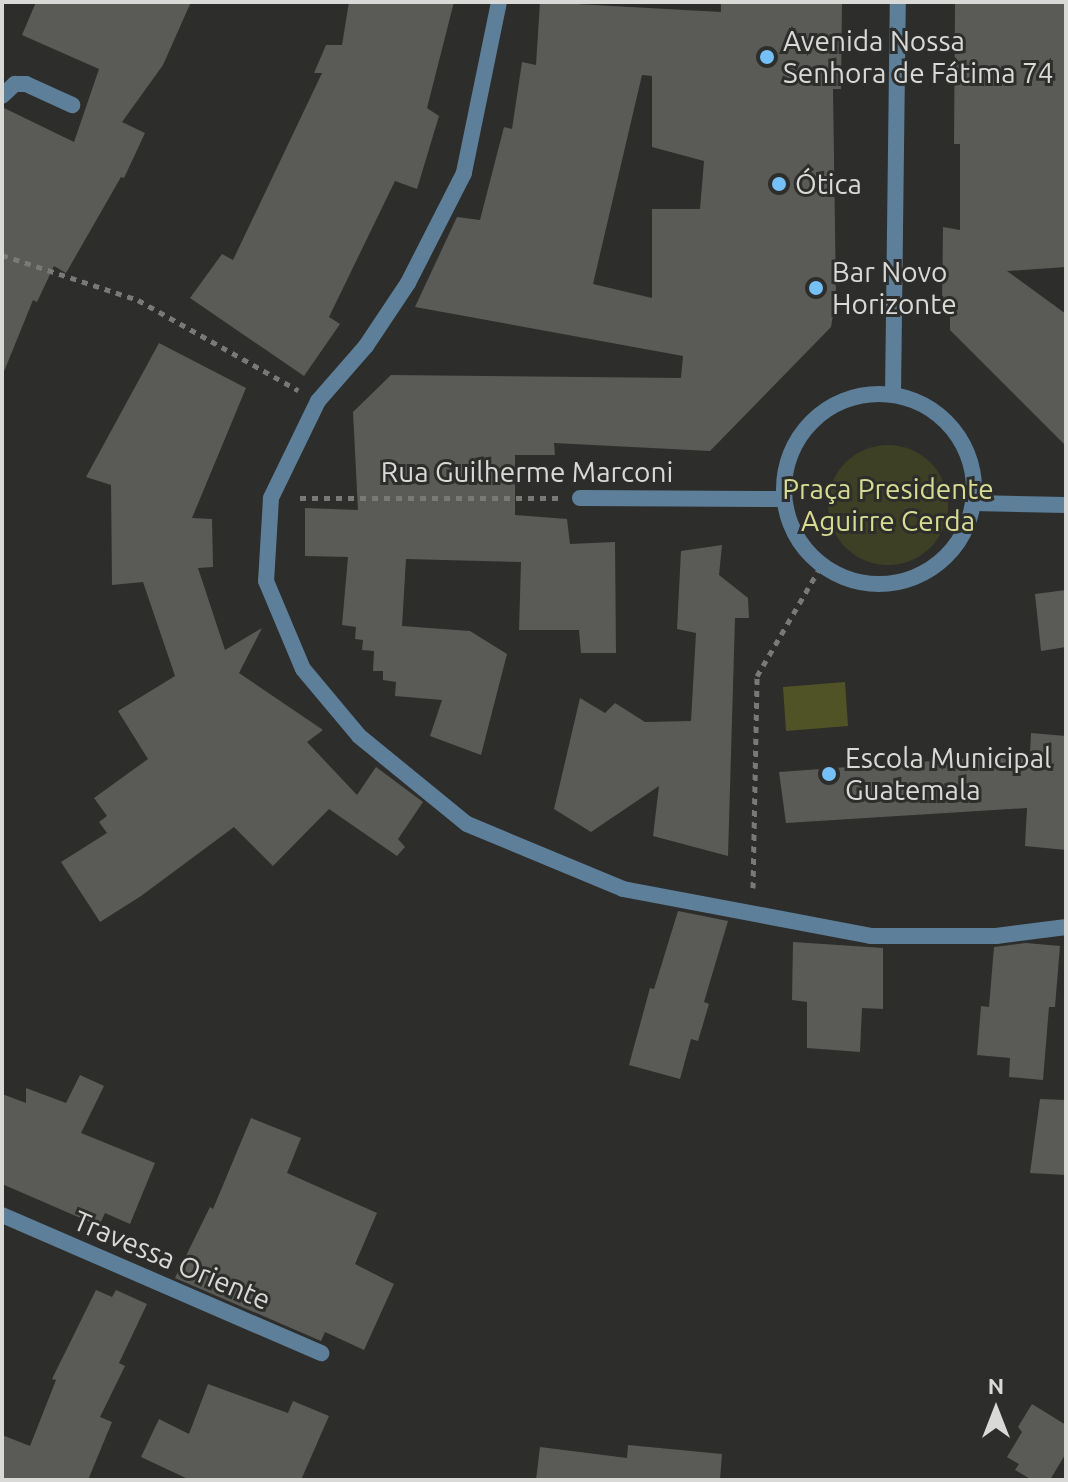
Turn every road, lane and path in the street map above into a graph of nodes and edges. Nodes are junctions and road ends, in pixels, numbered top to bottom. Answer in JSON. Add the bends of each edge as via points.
{"nodes":[{"id":1,"x":499,"y":2,"type":"edge"},
{"id":2,"x":898,"y":2,"type":"edge"},
{"id":3,"x":2,"y":96,"type":"edge"},
{"id":4,"x":72,"y":105,"type":"dead end"},
{"id":5,"x":2,"y":255,"type":"edge"},
{"id":6,"x":893,"y":395,"type":"junction"},
{"id":7,"x":318,"y":401,"type":"junction"},
{"id":8,"x":271,"y":498,"type":"junction"},
{"id":9,"x":580,"y":498,"type":"joint"},
{"id":10,"x":784,"y":499,"type":"junction"},
{"id":11,"x":974,"y":503,"type":"junction"},
{"id":12,"x":1066,"y":505,"type":"edge"},
{"id":13,"x":821,"y":566,"type":"junction"},
{"id":14,"x":752,"y":913,"type":"junction"},
{"id":15,"x":1066,"y":927,"type":"edge"},
{"id":16,"x":2,"y":1215,"type":"edge"},
{"id":17,"x":321,"y":1353,"type":"dead end"}],
"edges":[{"from":1,"to":7,"type":"street","via":[[464,173],[408,283],[366,346]]},
{"from":2,"to":6,"type":"street"},
{"from":3,"to":4,"type":"street","via":[[5,89],[26,84]]},
{"from":5,"to":7,"type":"path","via":[[138,300]]},
{"from":6,"to":10,"type":"street","via":[[860,395],[830,407],[805,428],[788,457]]},
{"from":6,"to":11,"type":"street","via":[[919,402],[960,438],[971,463]]},
{"from":7,"to":8,"type":"street"},
{"from":8,"to":9,"type":"path","name":"Rua Guilherme Marconi"},
{"from":8,"to":14,"type":"street","via":[[266,581],[303,669],[359,736],[467,824],[623,889]]},
{"from":9,"to":10,"type":"street","name":"Rua Guilherme Marconi"},
{"from":10,"to":13,"type":"street","via":[[787,519],[801,545]]},
{"from":11,"to":12,"type":"street"},
{"from":11,"to":13,"type":"street","via":[[957,546],[935,568],[907,581],[878,585],[848,580]]},
{"from":13,"to":14,"type":"path","via":[[757,676]]},
{"from":14,"to":15,"type":"street","via":[[871,936],[996,936]]},
{"from":16,"to":17,"type":"street","name":"Travessa Oriente"}]}
